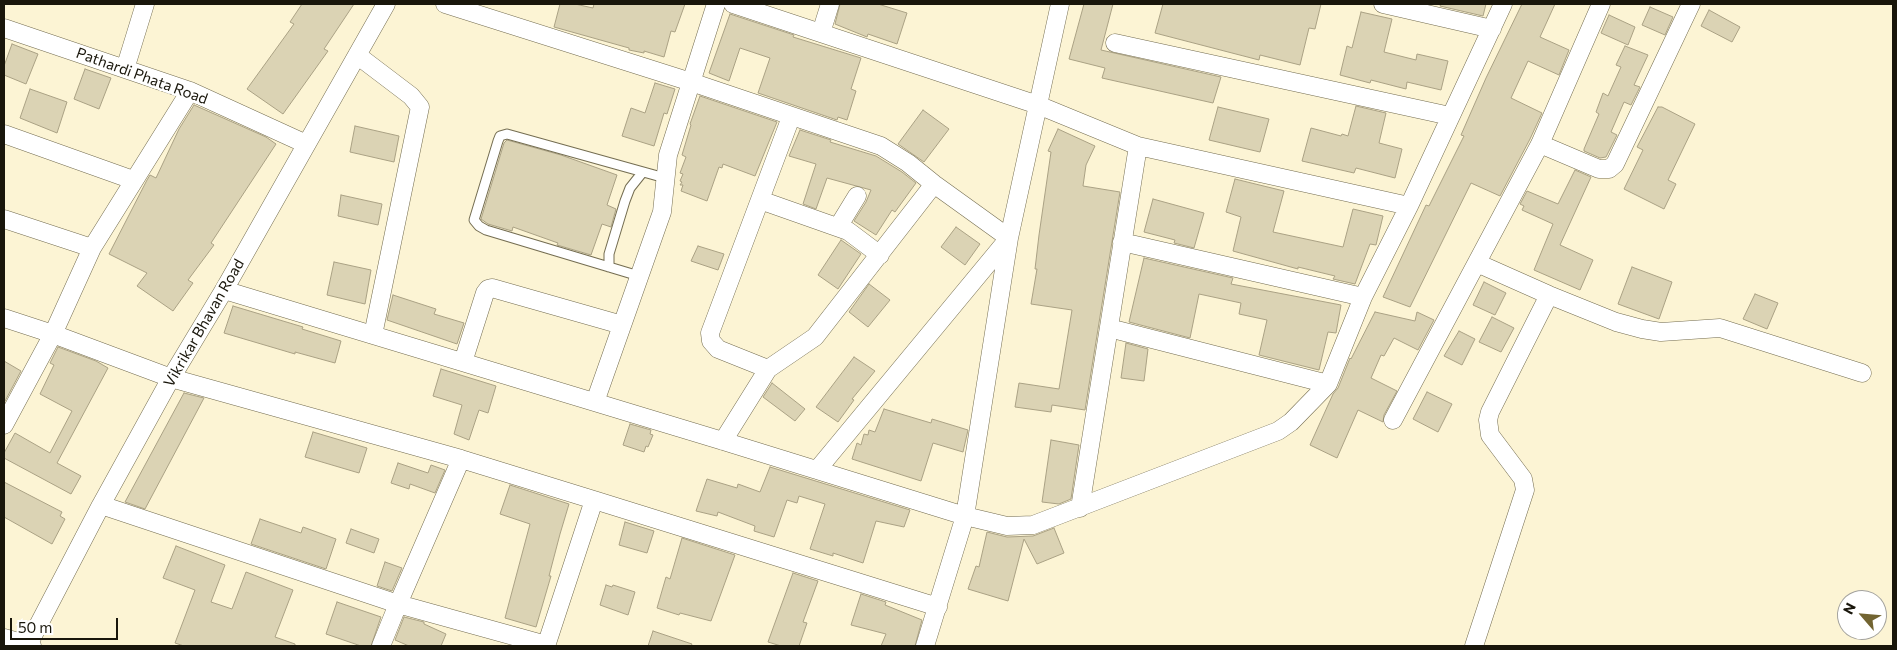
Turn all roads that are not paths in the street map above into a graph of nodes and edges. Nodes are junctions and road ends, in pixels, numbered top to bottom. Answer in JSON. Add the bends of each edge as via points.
{"nodes":[{"id":1,"x":145,"y":4,"type":"edge"},
{"id":2,"x":386,"y":4,"type":"edge"},
{"id":3,"x":444,"y":4,"type":"edge"},
{"id":4,"x":716,"y":4,"type":"edge"},
{"id":5,"x":733,"y":4,"type":"edge"},
{"id":6,"x":830,"y":4,"type":"edge"},
{"id":7,"x":1060,"y":4,"type":"edge"},
{"id":8,"x":1383,"y":4,"type":"edge"},
{"id":9,"x":1503,"y":4,"type":"edge"},
{"id":10,"x":1601,"y":4,"type":"edge"},
{"id":11,"x":1691,"y":4,"type":"edge"},
{"id":12,"x":1425,"y":8,"type":"edge"},
{"id":13,"x":4,"y":28,"type":"edge"},
{"id":14,"x":1492,"y":29,"type":"junction"},
{"id":15,"x":821,"y":33,"type":"junction"},
{"id":16,"x":1115,"y":43,"type":"dead end"},
{"id":17,"x":356,"y":55,"type":"junction"},
{"id":18,"x":125,"y":69,"type":"junction"},
{"id":19,"x":691,"y":82,"type":"junction"},
{"id":20,"x":190,"y":91,"type":"junction"},
{"id":21,"x":1038,"y":105,"type":"junction"},
{"id":22,"x":791,"y":116,"type":"junction"},
{"id":23,"x":1450,"y":116,"type":"junction"},
{"id":24,"x":4,"y":134,"type":"edge"},
{"id":25,"x":306,"y":144,"type":"junction"},
{"id":26,"x":1540,"y":144,"type":"junction"},
{"id":27,"x":1138,"y":146,"type":"junction"},
{"id":28,"x":642,"y":173,"type":"junction"},
{"id":29,"x":664,"y":178,"type":"junction"},
{"id":30,"x":134,"y":180,"type":"junction"},
{"id":31,"x":934,"y":184,"type":"junction"},
{"id":32,"x":857,"y":196,"type":"dead end"},
{"id":33,"x":760,"y":200,"type":"junction"},
{"id":34,"x":1409,"y":206,"type":"junction"},
{"id":35,"x":4,"y":219,"type":"edge"},
{"id":36,"x":838,"y":227,"type":"junction"},
{"id":37,"x":1009,"y":238,"type":"junction"},
{"id":38,"x":1122,"y":242,"type":"junction"},
{"id":39,"x":92,"y":248,"type":"junction"},
{"id":40,"x":880,"y":255,"type":"junction"},
{"id":41,"x":1477,"y":262,"type":"junction"},
{"id":42,"x":609,"y":267,"type":"junction"},
{"id":43,"x":639,"y":276,"type":"junction"},
{"id":44,"x":224,"y":290,"type":"junction"},
{"id":45,"x":1549,"y":295,"type":"junction"},
{"id":46,"x":1363,"y":297,"type":"junction"},
{"id":47,"x":4,"y":318,"type":"edge"},
{"id":48,"x":622,"y":325,"type":"junction"},
{"id":49,"x":1108,"y":328,"type":"junction"},
{"id":50,"x":53,"y":334,"type":"junction"},
{"id":51,"x":373,"y":335,"type":"junction"},
{"id":52,"x":463,"y":362,"type":"junction"},
{"id":53,"x":768,"y":369,"type":"junction"},
{"id":54,"x":1862,"y":373,"type":"dead end"},
{"id":55,"x":171,"y":378,"type":"junction"},
{"id":56,"x":1328,"y":384,"type":"junction"},
{"id":57,"x":595,"y":402,"type":"junction"},
{"id":58,"x":1394,"y":420,"type":"dead end"},
{"id":59,"x":4,"y":425,"type":"edge"},
{"id":60,"x":724,"y":441,"type":"junction"},
{"id":61,"x":461,"y":459,"type":"junction"},
{"id":62,"x":817,"y":470,"type":"junction"},
{"id":63,"x":594,"y":500,"type":"junction"},
{"id":64,"x":101,"y":505,"type":"junction"},
{"id":65,"x":1080,"y":508,"type":"junction"},
{"id":66,"x":965,"y":516,"type":"junction"},
{"id":67,"x":398,"y":604,"type":"junction"},
{"id":68,"x":938,"y":607,"type":"junction"},
{"id":69,"x":4,"y":638,"type":"edge"},
{"id":70,"x":546,"y":645,"type":"edge"},
{"id":71,"x":30,"y":646,"type":"edge"},
{"id":72,"x":381,"y":646,"type":"edge"},
{"id":73,"x":925,"y":646,"type":"edge"},
{"id":74,"x":1474,"y":646,"type":"edge"}],
"edges":[{"from":1,"to":18,"type":"street"},
{"from":2,"to":17,"type":"street","name":"Vikrikar Bhavan Road"},
{"from":3,"to":19,"type":"street"},
{"from":4,"to":19,"type":"street"},
{"from":5,"to":15,"type":"street"},
{"from":6,"to":15,"type":"street"},
{"from":7,"to":21,"type":"street"},
{"from":8,"to":12,"type":"street"},
{"from":9,"to":14,"type":"street"},
{"from":10,"to":26,"type":"street"},
{"from":11,"to":26,"type":"street","via":[[1609,169],[1599,169]]},
{"from":12,"to":14,"type":"street"},
{"from":13,"to":18,"type":"street","name":"Pathardi Phata Road"},
{"from":14,"to":23,"type":"street"},
{"from":15,"to":21,"type":"street"},
{"from":16,"to":23,"type":"street"},
{"from":17,"to":25,"type":"street","name":"Vikrikar Bhavan Road"},
{"from":17,"to":51,"type":"street","via":[[411,96],[420,107]]},
{"from":18,"to":20,"type":"street","name":"Pathardi Phata Road"},
{"from":19,"to":22,"type":"street"},
{"from":19,"to":29,"type":"street","via":[[668,154]]},
{"from":20,"to":25,"type":"street","name":"Pathardi Phata Road"},
{"from":20,"to":30,"type":"street"},
{"from":21,"to":27,"type":"street"},
{"from":21,"to":37,"type":"street"},
{"from":22,"to":31,"type":"street","via":[[881,146]]},
{"from":22,"to":33,"type":"street"},
{"from":23,"to":34,"type":"street"},
{"from":24,"to":30,"type":"street"},
{"from":25,"to":44,"type":"street","name":"Vikrikar Bhavan Road"},
{"from":26,"to":41,"type":"street"},
{"from":27,"to":34,"type":"street"},
{"from":27,"to":38,"type":"street"},
{"from":28,"to":29,"type":"lane"},
{"from":28,"to":42,"type":"lane","via":[[625,201],[609,254]]},
{"from":28,"to":42,"type":"lane","via":[[507,134],[500,136],[498,141],[474,220],[479,226]]},
{"from":29,"to":43,"type":"street","via":[[662,212]]},
{"from":30,"to":39,"type":"street"},
{"from":31,"to":37,"type":"street"},
{"from":31,"to":40,"type":"street"},
{"from":32,"to":36,"type":"street"},
{"from":33,"to":36,"type":"street"},
{"from":33,"to":53,"type":"street","via":[[710,334],[718,349]]},
{"from":34,"to":46,"type":"street"},
{"from":35,"to":39,"type":"street"},
{"from":36,"to":40,"type":"street"},
{"from":37,"to":62,"type":"street"},
{"from":37,"to":66,"type":"street"},
{"from":38,"to":46,"type":"street"},
{"from":38,"to":49,"type":"street"},
{"from":39,"to":50,"type":"street"},
{"from":40,"to":53,"type":"street","via":[[815,337]]},
{"from":41,"to":45,"type":"street"},
{"from":41,"to":58,"type":"street"},
{"from":42,"to":43,"type":"lane"},
{"from":43,"to":48,"type":"street"},
{"from":44,"to":51,"type":"street"},
{"from":44,"to":55,"type":"street","name":"Vikrikar Bhavan Road"},
{"from":45,"to":54,"type":"street","via":[[1642,329],[1662,332],[1720,328]]},
{"from":45,"to":74,"type":"street","via":[[1488,420],[1490,436],[1523,479],[1525,490]]},
{"from":46,"to":56,"type":"street"},
{"from":47,"to":50,"type":"street"},
{"from":48,"to":52,"type":"street","via":[[492,288],[485,293]]},
{"from":48,"to":57,"type":"street"},
{"from":49,"to":56,"type":"street"},
{"from":49,"to":65,"type":"street"},
{"from":50,"to":55,"type":"street"},
{"from":50,"to":59,"type":"street"},
{"from":51,"to":52,"type":"street"},
{"from":52,"to":57,"type":"street"},
{"from":53,"to":60,"type":"street"},
{"from":55,"to":61,"type":"street"},
{"from":55,"to":64,"type":"street","name":"Vikrikar Bhavan Road"},
{"from":56,"to":65,"type":"street","via":[[1278,431]]},
{"from":57,"to":60,"type":"street"},
{"from":60,"to":62,"type":"street"},
{"from":61,"to":63,"type":"street"},
{"from":61,"to":67,"type":"street"},
{"from":62,"to":66,"type":"street"},
{"from":63,"to":68,"type":"street"},
{"from":63,"to":70,"type":"street"},
{"from":64,"to":67,"type":"street"},
{"from":64,"to":71,"type":"street","name":"Vikrikar Bhavan Road"},
{"from":65,"to":66,"type":"street","via":[[1033,525],[1019,526]]},
{"from":66,"to":68,"type":"street"},
{"from":67,"to":70,"type":"street"},
{"from":67,"to":72,"type":"street"},
{"from":68,"to":73,"type":"street"},
{"from":69,"to":71,"type":"street","name":"Vikrikar Bhavan Road"}]}
